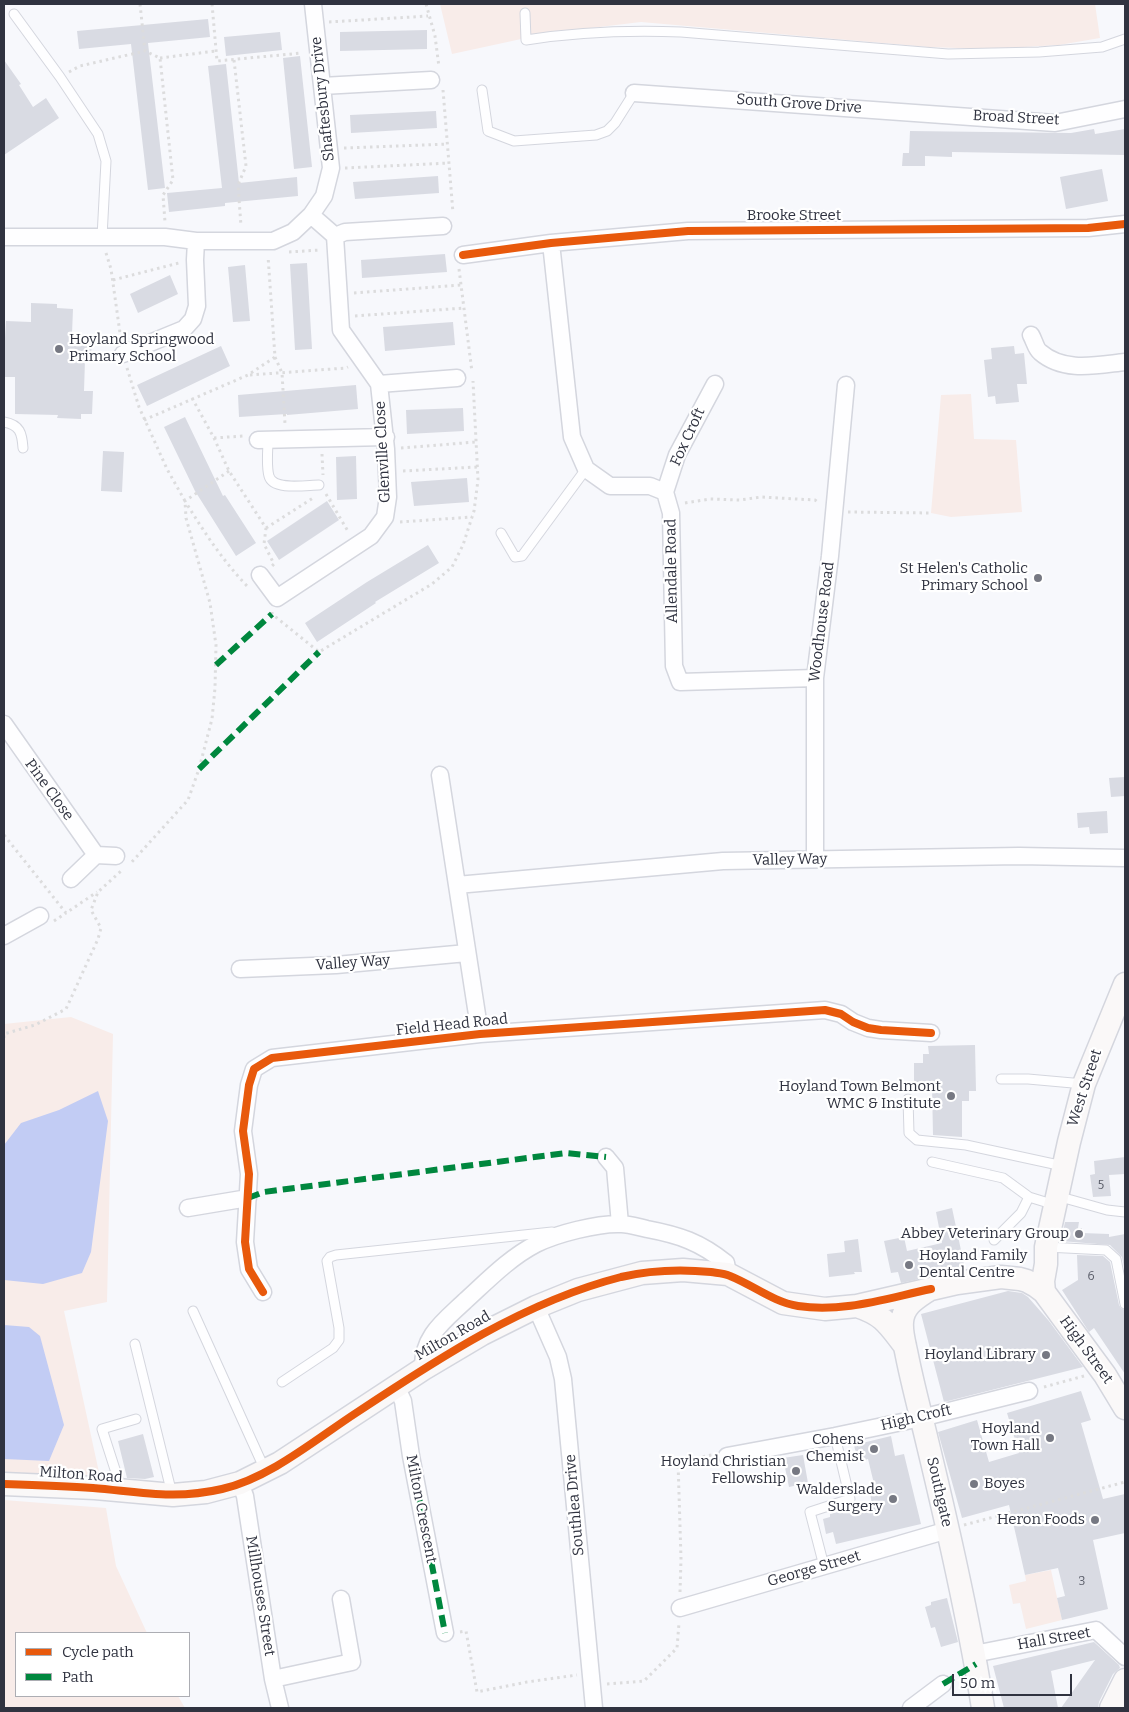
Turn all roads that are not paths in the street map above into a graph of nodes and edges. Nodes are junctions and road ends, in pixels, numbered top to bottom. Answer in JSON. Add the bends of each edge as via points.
{"nodes":[{"id":1,"x":313,"y":4,"type":"edge"},
{"id":2,"x":525,"y":12,"type":"dead end"},
{"id":3,"x":14,"y":14,"type":"dead end"},
{"id":4,"x":1125,"y":39,"type":"edge"},
{"id":5,"x":431,"y":80,"type":"dead end"},
{"id":6,"x":322,"y":86,"type":"junction"},
{"id":7,"x":482,"y":90,"type":"dead end"},
{"id":8,"x":634,"y":93,"type":"joint"},
{"id":9,"x":1125,"y":109,"type":"edge"},
{"id":10,"x":965,"y":115,"type":"joint"},
{"id":11,"x":311,"y":216,"type":"junction"},
{"id":12,"x":1125,"y":224,"type":"edge"},
{"id":13,"x":443,"y":226,"type":"dead end"},
{"id":14,"x":102,"y":236,"type":"junction"},
{"id":15,"x":4,"y":237,"type":"edge"},
{"id":16,"x":196,"y":241,"type":"junction"},
{"id":17,"x":335,"y":243,"type":"junction"},
{"id":18,"x":551,"y":243,"type":"junction"},
{"id":19,"x":463,"y":255,"type":"dead end"},
{"id":20,"x":1031,"y":335,"type":"dead end"},
{"id":21,"x":123,"y":354,"type":"road end"},
{"id":22,"x":1125,"y":362,"type":"edge"},
{"id":23,"x":457,"y":378,"type":"dead end"},
{"id":24,"x":379,"y":384,"type":"junction"},
{"id":25,"x":715,"y":384,"type":"dead end"},
{"id":26,"x":846,"y":385,"type":"dead end"},
{"id":27,"x":4,"y":422,"type":"edge"},
{"id":28,"x":263,"y":440,"type":"joint"},
{"id":29,"x":386,"y":443,"type":"junction"},
{"id":30,"x":23,"y":448,"type":"dead end"},
{"id":31,"x":586,"y":469,"type":"junction"},
{"id":32,"x":322,"y":487,"type":"road end"},
{"id":33,"x":667,"y":499,"type":"junction"},
{"id":34,"x":501,"y":533,"type":"dead end"},
{"id":35,"x":260,"y":575,"type":"road end"},
{"id":36,"x":815,"y":678,"type":"junction"},
{"id":37,"x":4,"y":724,"type":"edge"},
{"id":38,"x":440,"y":775,"type":"dead end"},
{"id":39,"x":96,"y":855,"type":"junction"},
{"id":40,"x":116,"y":856,"type":"dead end"},
{"id":41,"x":1125,"y":858,"type":"edge"},
{"id":42,"x":814,"y":859,"type":"junction"},
{"id":43,"x":71,"y":879,"type":"dead end"},
{"id":44,"x":457,"y":885,"type":"junction"},
{"id":45,"x":40,"y":916,"type":"dead end"},
{"id":46,"x":4,"y":936,"type":"edge"},
{"id":47,"x":467,"y":953,"type":"junction"},
{"id":48,"x":240,"y":969,"type":"dead end"},
{"id":49,"x":1125,"y":984,"type":"edge"},
{"id":50,"x":931,"y":1033,"type":"dead end"},
{"id":51,"x":480,"y":1034,"type":"junction"},
{"id":52,"x":1001,"y":1079,"type":"dead end"},
{"id":53,"x":1084,"y":1084,"type":"junction"},
{"id":54,"x":908,"y":1099,"type":"dead end"},
{"id":55,"x":606,"y":1157,"type":"dead end"},
{"id":56,"x":932,"y":1162,"type":"dead end"},
{"id":57,"x":1063,"y":1166,"type":"junction"},
{"id":58,"x":1029,"y":1197,"type":"junction"},
{"id":59,"x":248,"y":1198,"type":"junction"},
{"id":60,"x":1056,"y":1201,"type":"junction"},
{"id":61,"x":188,"y":1208,"type":"dead end"},
{"id":62,"x":1125,"y":1212,"type":"edge"},
{"id":63,"x":620,"y":1224,"type":"junction"},
{"id":64,"x":577,"y":1229,"type":"junction"},
{"id":65,"x":994,"y":1240,"type":"dead end"},
{"id":66,"x":1046,"y":1247,"type":"junction"},
{"id":67,"x":728,"y":1274,"type":"junction"},
{"id":68,"x":1001,"y":1277,"type":"junction"},
{"id":69,"x":931,"y":1289,"type":"junction"},
{"id":70,"x":263,"y":1292,"type":"dead end"},
{"id":71,"x":1044,"y":1292,"type":"junction"},
{"id":72,"x":1124,"y":1304,"type":"edge"},
{"id":73,"x":857,"y":1306,"type":"junction"},
{"id":74,"x":536,"y":1307,"type":"junction"},
{"id":75,"x":192,"y":1312,"type":"dead end"},
{"id":76,"x":135,"y":1344,"type":"dead end"},
{"id":77,"x":905,"y":1347,"type":"junction"},
{"id":78,"x":423,"y":1369,"type":"junction"},
{"id":79,"x":282,"y":1382,"type":"dead end"},
{"id":80,"x":396,"y":1386,"type":"junction"},
{"id":81,"x":1029,"y":1391,"type":"road end"},
{"id":82,"x":1125,"y":1406,"type":"edge"},
{"id":83,"x":921,"y":1418,"type":"junction"},
{"id":84,"x":136,"y":1419,"type":"dead end"},
{"id":85,"x":835,"y":1436,"type":"junction"},
{"id":86,"x":727,"y":1456,"type":"road end"},
{"id":87,"x":266,"y":1471,"type":"junction"},
{"id":88,"x":240,"y":1483,"type":"junction"},
{"id":89,"x":4,"y":1484,"type":"edge"},
{"id":90,"x":122,"y":1491,"type":"junction"},
{"id":91,"x":173,"y":1495,"type":"junction"},
{"id":92,"x":948,"y":1530,"type":"junction"},
{"id":93,"x":824,"y":1566,"type":"junction"},
{"id":94,"x":341,"y":1599,"type":"dead end"},
{"id":95,"x":680,"y":1608,"type":"road end"},
{"id":96,"x":445,"y":1633,"type":"road end"},
{"id":97,"x":974,"y":1654,"type":"junction"},
{"id":98,"x":1125,"y":1657,"type":"edge"},
{"id":99,"x":273,"y":1679,"type":"junction"},
{"id":100,"x":1125,"y":1680,"type":"edge"},
{"id":101,"x":943,"y":1684,"type":"dead end"},
{"id":102,"x":280,"y":1708,"type":"edge"},
{"id":103,"x":594,"y":1708,"type":"edge"},
{"id":104,"x":911,"y":1708,"type":"edge"},
{"id":105,"x":983,"y":1708,"type":"edge"},
{"id":106,"x":1111,"y":1708,"type":"edge"}],
"edges":[{"from":1,"to":6,"type":"street","name":"Shaftesbury Drive"},
{"from":2,"to":4,"type":"lane","via":[[526,40],[648,30],[948,54],[1000,54],[1102,47]]},
{"from":3,"to":14,"type":"lane","via":[[98,134],[106,161]]},
{"from":5,"to":6,"type":"street"},
{"from":6,"to":11,"type":"street","name":"Shaftesbury Drive","via":[[331,168],[324,196]]},
{"from":7,"to":8,"type":"lane","via":[[488,131],[514,141],[596,135],[607,131]]},
{"from":8,"to":10,"type":"street","name":"South Grove Drive"},
{"from":9,"to":10,"type":"street","name":"Broad Street","via":[[1055,123]]},
{"from":11,"to":16,"type":"street","name":"Shaftesbury Drive","via":[[292,232],[273,241]]},
{"from":11,"to":17,"type":"street"},
{"from":12,"to":18,"type":"street","name":"Brooke Street","via":[[1088,228],[688,230]]},
{"from":13,"to":17,"type":"street","via":[[345,232]]},
{"from":14,"to":15,"type":"street","name":"Shaftesbury Drive"},
{"from":14,"to":16,"type":"street","name":"Shaftesbury Drive"},
{"from":16,"to":21,"type":"street","via":[[197,306],[193,319],[184,329]]},
{"from":17,"to":24,"type":"street","name":"Glenville Close","via":[[341,330]]},
{"from":18,"to":19,"type":"street","name":"Brooke Street"},
{"from":18,"to":31,"type":"street","via":[[572,437]]},
{"from":20,"to":22,"type":"street","via":[[1039,352],[1056,362],[1082,367]]},
{"from":23,"to":24,"type":"street"},
{"from":24,"to":29,"type":"street","name":"Glenville Close"},
{"from":25,"to":33,"type":"street","name":"Fox Croft","via":[[677,455]]},
{"from":26,"to":36,"type":"street","name":"Woodhouse Road"},
{"from":27,"to":30,"type":"lane","via":[[12,424],[22,434]]},
{"from":28,"to":29,"type":"street","via":[[322,438]]},
{"from":28,"to":32,"type":"lane","via":[[268,475],[278,486]]},
{"from":29,"to":35,"type":"street","name":"Glenville Close","via":[[386,517],[371,536],[276,598]]},
{"from":31,"to":33,"type":"street","via":[[610,486],[650,486]]},
{"from":31,"to":34,"type":"lane","via":[[522,556],[515,557]]},
{"from":33,"to":36,"type":"street","name":"Allendale Road","via":[[671,513],[674,666],[680,682]]},
{"from":36,"to":42,"type":"street","name":"Woodhouse Road"},
{"from":37,"to":39,"type":"street","name":"Pine Close"},
{"from":38,"to":44,"type":"street"},
{"from":39,"to":40,"type":"street"},
{"from":39,"to":43,"type":"street"},
{"from":41,"to":42,"type":"street","name":"Valley Way"},
{"from":42,"to":44,"type":"street","name":"Valley Way","via":[[723,861]]},
{"from":44,"to":47,"type":"street"},
{"from":45,"to":46,"type":"street"},
{"from":47,"to":48,"type":"street","name":"Valley Way","via":[[336,965]]},
{"from":47,"to":51,"type":"street"},
{"from":49,"to":53,"type":"main road","name":"West Street"},
{"from":50,"to":51,"type":"street","name":"Field Head Road","via":[[871,1034],[841,1014],[825,1010]]},
{"from":51,"to":59,"type":"street","name":"Field Head Road","via":[[272,1058],[254,1069],[243,1131],[250,1174]]},
{"from":52,"to":53,"type":"lane"},
{"from":53,"to":57,"type":"main road","name":"West Street"},
{"from":54,"to":57,"type":"lane","via":[[909,1133],[917,1140],[966,1146]]},
{"from":55,"to":63,"type":"street","via":[[615,1168]]},
{"from":56,"to":58,"type":"lane","via":[[1003,1178]]},
{"from":57,"to":60,"type":"main road","name":"West Street"},
{"from":58,"to":60,"type":"lane"},
{"from":58,"to":65,"type":"lane","via":[[1021,1213]]},
{"from":59,"to":61,"type":"street"},
{"from":59,"to":70,"type":"street","name":"Field Head Road","via":[[248,1269]]},
{"from":60,"to":62,"type":"lane"},
{"from":60,"to":66,"type":"main road","name":"West Street"},
{"from":63,"to":64,"type":"street","name":"Milton Road"},
{"from":63,"to":67,"type":"street","name":"Milton Road","via":[[687,1239],[726,1263]]},
{"from":64,"to":78,"type":"street","name":"Milton Road","via":[[536,1244],[497,1271],[431,1336],[422,1357]]},
{"from":64,"to":79,"type":"lane","via":[[330,1257],[327,1261],[339,1340],[333,1348]]},
{"from":66,"to":68,"type":"main road","via":[[1022,1268]]},
{"from":66,"to":71,"type":"main road","name":"West Street"},
{"from":66,"to":72,"type":"lane","via":[[1106,1250],[1116,1259]]},
{"from":67,"to":73,"type":"main road","name":"Milton Road","via":[[783,1303],[825,1308]]},
{"from":67,"to":74,"type":"main road","name":"Milton Road","via":[[683,1270],[642,1273],[578,1290]]},
{"from":68,"to":69,"type":"main road","name":"Milton Road"},
{"from":68,"to":71,"type":"main road","via":[[1020,1278]]},
{"from":69,"to":73,"type":"main road","name":"Milton Road"},
{"from":69,"to":77,"type":"main road","name":"Southgate","via":[[911,1302],[905,1311],[902,1322]]},
{"from":71,"to":82,"type":"main road","name":"High Street"},
{"from":73,"to":77,"type":"main road","name":"Milton Road","via":[[881,1316]]},
{"from":74,"to":78,"type":"main road","name":"Milton Road"},
{"from":74,"to":103,"type":"street","name":"Southlea Drive","via":[[558,1357],[563,1378]]},
{"from":75,"to":87,"type":"lane"},
{"from":76,"to":91,"type":"lane"},
{"from":77,"to":83,"type":"main road","name":"Southgate"},
{"from":78,"to":80,"type":"main road","name":"Milton Road"},
{"from":80,"to":87,"type":"main road","name":"Milton Road"},
{"from":80,"to":96,"type":"street","name":"Milton Crescent","via":[[404,1401],[411,1456]]},
{"from":81,"to":83,"type":"street","name":"High Croft"},
{"from":83,"to":85,"type":"street","name":"High Croft"},
{"from":83,"to":92,"type":"main road","name":"Southgate"},
{"from":84,"to":90,"type":"lane","via":[[102,1429]]},
{"from":85,"to":86,"type":"street","name":"High Croft"},
{"from":85,"to":93,"type":"lane","via":[[850,1499],[810,1512]]},
{"from":87,"to":88,"type":"main road","name":"Milton Road"},
{"from":88,"to":91,"type":"main road","name":"Milton Road","via":[[206,1492]]},
{"from":88,"to":99,"type":"street","name":"Millhouses Street","via":[[245,1496]]},
{"from":89,"to":90,"type":"main road","name":"Milton Road"},
{"from":90,"to":91,"type":"main road","name":"Milton Road"},
{"from":92,"to":93,"type":"street","name":"George Street"},
{"from":92,"to":97,"type":"main road","name":"Southgate"},
{"from":93,"to":95,"type":"street","name":"George Street"},
{"from":94,"to":99,"type":"street","via":[[352,1662]]},
{"from":97,"to":98,"type":"street","name":"Hall Street","via":[[1096,1630]]},
{"from":97,"to":105,"type":"main road","name":"Southgate"},
{"from":99,"to":102,"type":"street","name":"Millhouses Street"},
{"from":100,"to":106,"type":"main road"},
{"from":101,"to":104,"type":"street"}]}
